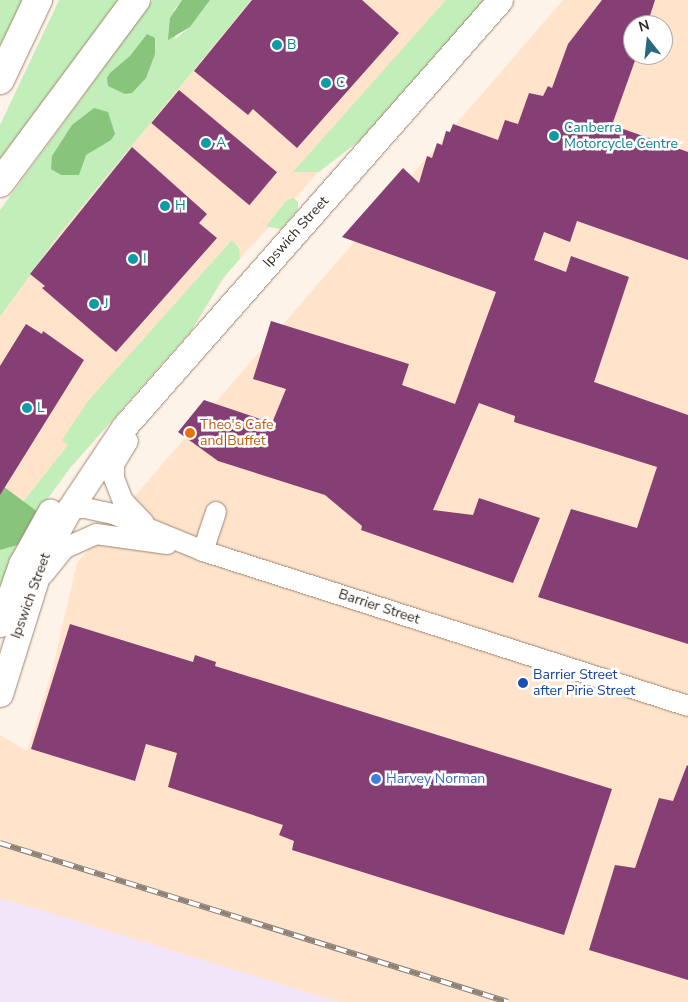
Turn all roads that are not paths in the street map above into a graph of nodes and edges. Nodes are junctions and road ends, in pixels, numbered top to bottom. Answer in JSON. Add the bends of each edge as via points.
{"nodes":[{"id":1,"x":38,"y":0,"type":"edge"},
{"id":2,"x":136,"y":0,"type":"edge"},
{"id":3,"x":500,"y":0,"type":"edge"},
{"id":4,"x":512,"y":0,"type":"edge"},
{"id":5,"x":470,"y":37,"type":"junction"},
{"id":6,"x":0,"y":80,"type":"edge"},
{"id":7,"x":0,"y":183,"type":"edge"},
{"id":8,"x":147,"y":399,"type":"junction"},
{"id":9,"x":124,"y":427,"type":"junction"},
{"id":10,"x":70,"y":508,"type":"junction"},
{"id":11,"x":216,"y":512,"type":"dead end"},
{"id":12,"x":151,"y":528,"type":"junction"},
{"id":13,"x":36,"y":534,"type":"junction"},
{"id":14,"x":203,"y":551,"type":"junction"},
{"id":15,"x":24,"y":613,"type":"junction"},
{"id":16,"x":0,"y":624,"type":"edge"},
{"id":17,"x":0,"y":694,"type":"edge"},
{"id":18,"x":688,"y":706,"type":"edge"}],
"edges":[{"from":1,"to":6,"type":"highway"},
{"from":2,"to":7,"type":"highway"},
{"from":3,"to":5,"type":"main road","name":"Ipswich Street"},
{"from":4,"to":5,"type":"main road","name":"Ipswich Street"},
{"from":5,"to":8,"type":"main road","name":"Ipswich Street"},
{"from":8,"to":9,"type":"main road","name":"Ipswich Street"},
{"from":8,"to":12,"type":"street","via":[[130,439],[118,455],[114,472],[122,501]]},
{"from":9,"to":10,"type":"main road","name":"Ipswich Street"},
{"from":9,"to":13,"type":"main road","name":"Ipswich Street","via":[[76,475]]},
{"from":10,"to":12,"type":"street","name":"Barrier Street","via":[[101,511]]},
{"from":10,"to":13,"type":"main road","via":[[56,514]]},
{"from":10,"to":15,"type":"main road","name":"Ipswich Street","via":[[43,557]]},
{"from":11,"to":14,"type":"street"},
{"from":12,"to":14,"type":"street","name":"Barrier Street"},
{"from":13,"to":16,"type":"main road","name":"Ipswich Street","via":[[17,573]]},
{"from":14,"to":15,"type":"street","via":[[114,535],[85,537],[64,548],[50,564]]},
{"from":14,"to":18,"type":"street","name":"Barrier Street"},
{"from":15,"to":17,"type":"main road","name":"Ipswich Street"}]}
